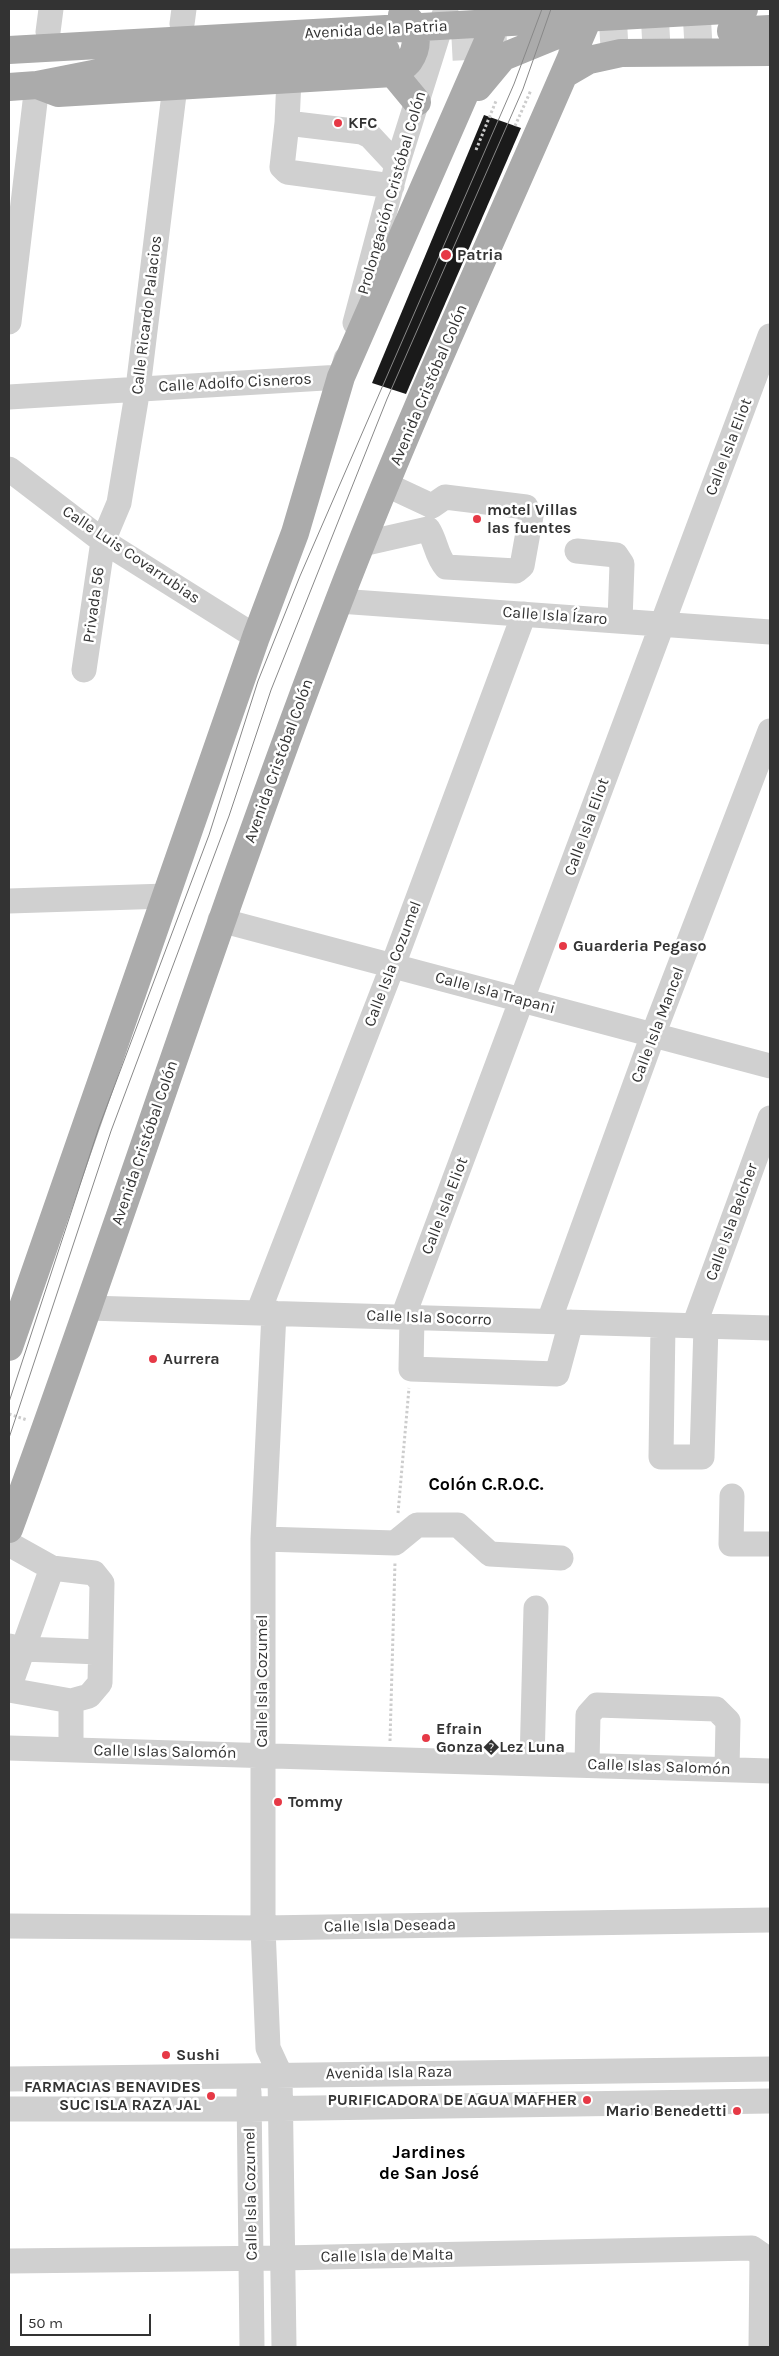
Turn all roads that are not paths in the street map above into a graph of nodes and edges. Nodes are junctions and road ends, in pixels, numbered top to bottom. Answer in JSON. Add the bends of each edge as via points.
{"nodes":[{"id":1,"x":420,"y":9,"type":"edge"},
{"id":2,"x":446,"y":9,"type":"edge"},
{"id":3,"x":502,"y":9,"type":"edge"},
{"id":4,"x":592,"y":9,"type":"edge"},
{"id":5,"x":616,"y":9,"type":"edge"},
{"id":6,"x":390,"y":10,"type":"junction"},
{"id":7,"x":670,"y":12,"type":"edge"},
{"id":8,"x":183,"y":16,"type":"edge"},
{"id":9,"x":738,"y":20,"type":"edge"},
{"id":10,"x":49,"y":21,"type":"edge"},
{"id":11,"x":770,"y":29,"type":"edge"},
{"id":12,"x":9,"y":36,"type":"edge"},
{"id":13,"x":9,"y":50,"type":"edge"},
{"id":14,"x":770,"y":52,"type":"edge"},
{"id":15,"x":702,"y":53,"type":"junction"},
{"id":16,"x":390,"y":62,"type":"junction"},
{"id":17,"x":565,"y":74,"type":"junction"},
{"id":18,"x":289,"y":79,"type":"junction"},
{"id":19,"x":38,"y":85,"type":"junction"},
{"id":20,"x":175,"y":86,"type":"junction"},
{"id":21,"x":9,"y":87,"type":"edge"},
{"id":22,"x":417,"y":102,"type":"junction"},
{"id":23,"x":287,"y":123,"type":"junction"},
{"id":24,"x":394,"y":176,"type":"junction"},
{"id":25,"x":9,"y":322,"type":"edge"},
{"id":26,"x":770,"y":336,"type":"edge"},
{"id":27,"x":349,"y":382,"type":"junction"},
{"id":28,"x":138,"y":388,"type":"junction"},
{"id":29,"x":9,"y":397,"type":"edge"},
{"id":30,"x":9,"y":469,"type":"edge"},
{"id":31,"x":387,"y":485,"type":"junction"},
{"id":32,"x":103,"y":540,"type":"junction"},
{"id":33,"x":362,"y":544,"type":"junction"},
{"id":34,"x":577,"y":551,"type":"dead end"},
{"id":35,"x":339,"y":600,"type":"junction"},
{"id":36,"x":524,"y":614,"type":"junction"},
{"id":37,"x":620,"y":621,"type":"junction"},
{"id":38,"x":662,"y":624,"type":"junction"},
{"id":39,"x":770,"y":632,"type":"edge"},
{"id":40,"x":256,"y":637,"type":"junction"},
{"id":41,"x":84,"y":670,"type":"dead end"},
{"id":42,"x":770,"y":731,"type":"edge"},
{"id":43,"x":167,"y":896,"type":"junction"},
{"id":44,"x":9,"y":901,"type":"edge"},
{"id":45,"x":220,"y":920,"type":"junction"},
{"id":46,"x":393,"y":965,"type":"junction"},
{"id":47,"x":523,"y":1000,"type":"junction"},
{"id":48,"x":653,"y":1035,"type":"junction"},
{"id":49,"x":770,"y":1066,"type":"edge"},
{"id":50,"x":770,"y":1118,"type":"edge"},
{"id":51,"x":88,"y":1308,"type":"junction"},
{"id":52,"x":266,"y":1313,"type":"junction"},
{"id":53,"x":407,"y":1317,"type":"junction"},
{"id":54,"x":560,"y":1321,"type":"junction"},
{"id":55,"x":663,"y":1325,"type":"junction"},
{"id":56,"x":700,"y":1326,"type":"junction"},
{"id":57,"x":770,"y":1328,"type":"edge"},
{"id":58,"x":12,"y":1330,"type":"edge"},
{"id":59,"x":732,"y":1496,"type":"dead end"},
{"id":60,"x":9,"y":1529,"type":"edge"},
{"id":61,"x":262,"y":1539,"type":"junction"},
{"id":62,"x":9,"y":1544,"type":"edge"},
{"id":63,"x":770,"y":1544,"type":"edge"},
{"id":64,"x":561,"y":1558,"type":"dead end"},
{"id":65,"x":52,"y":1568,"type":"junction"},
{"id":66,"x":536,"y":1608,"type":"dead end"},
{"id":67,"x":16,"y":1647,"type":"edge"},
{"id":68,"x":100,"y":1652,"type":"junction"},
{"id":69,"x":9,"y":1689,"type":"edge"},
{"id":70,"x":71,"y":1700,"type":"junction"},
{"id":71,"x":9,"y":1748,"type":"edge"},
{"id":72,"x":71,"y":1750,"type":"junction"},
{"id":73,"x":262,"y":1754,"type":"junction"},
{"id":74,"x":532,"y":1763,"type":"junction"},
{"id":75,"x":587,"y":1765,"type":"junction"},
{"id":76,"x":727,"y":1769,"type":"junction"},
{"id":77,"x":770,"y":1771,"type":"edge"},
{"id":78,"x":770,"y":1920,"type":"edge"},
{"id":79,"x":9,"y":1926,"type":"edge"},
{"id":80,"x":263,"y":1928,"type":"junction"},
{"id":81,"x":268,"y":2048,"type":"junction"},
{"id":82,"x":770,"y":2069,"type":"edge"},
{"id":83,"x":280,"y":2074,"type":"junction"},
{"id":84,"x":249,"y":2075,"type":"junction"},
{"id":85,"x":9,"y":2079,"type":"edge"},
{"id":86,"x":770,"y":2101,"type":"edge"},
{"id":87,"x":280,"y":2108,"type":"junction"},
{"id":88,"x":9,"y":2109,"type":"edge"},
{"id":89,"x":250,"y":2109,"type":"junction"},
{"id":90,"x":251,"y":2258,"type":"junction"},
{"id":91,"x":282,"y":2258,"type":"junction"},
{"id":92,"x":9,"y":2260,"type":"edge"},
{"id":93,"x":252,"y":2347,"type":"edge"},
{"id":94,"x":284,"y":2347,"type":"edge"},
{"id":95,"x":761,"y":2347,"type":"edge"}],
"edges":[{"from":1,"to":6,"type":"main road"},
{"from":2,"to":22,"type":"street","name":"Prolongación Cristóbal Colón"},
{"from":3,"to":27,"type":"main road"},
{"from":4,"to":17,"type":"main road","name":"Avenida Cristóbal Colón"},
{"from":5,"to":17,"type":"street"},
{"from":6,"to":8,"type":"main road"},
{"from":6,"to":16,"type":"main road","via":[[407,18],[415,29],[416,46],[409,62]]},
{"from":7,"to":9,"type":"main road","name":"Avenida de la Patria"},
{"from":7,"to":13,"type":"main road","name":"Avenida de la Patria"},
{"from":7,"to":15,"type":"main road","via":[[678,38],[690,50]]},
{"from":7,"to":27,"type":"main road","via":[[568,30],[503,57],[481,81]]},
{"from":8,"to":10,"type":"main road"},
{"from":9,"to":11,"type":"main road","name":"Avenida de la Patria"},
{"from":10,"to":12,"type":"main road"},
{"from":14,"to":15,"type":"main road"},
{"from":15,"to":17,"type":"main road","via":[[621,53],[589,60]]},
{"from":16,"to":18,"type":"main road"},
{"from":16,"to":19,"type":"main road","name":"Avenida de la Patria","via":[[108,71]]},
{"from":16,"to":22,"type":"main road"},
{"from":17,"to":31,"type":"main road","name":"Avenida Cristóbal Colón","via":[[486,247]]},
{"from":18,"to":20,"type":"main road"},
{"from":18,"to":23,"type":"street"},
{"from":19,"to":20,"type":"main road","via":[[58,94]]},
{"from":19,"to":21,"type":"main road","name":"Avenida de la Patria"},
{"from":19,"to":25,"type":"street"},
{"from":20,"to":28,"type":"street","name":"Calle Ricardo Palacios"},
{"from":22,"to":24,"type":"street","name":"Prolongación Cristóbal Colón"},
{"from":23,"to":24,"type":"street","via":[[362,132],[370,136]]},
{"from":23,"to":24,"type":"street","via":[[282,167],[287,172]]},
{"from":24,"to":27,"type":"street","name":"Prolongación Cristóbal Colón"},
{"from":26,"to":38,"type":"street","name":"Calle Isla Eliot"},
{"from":27,"to":28,"type":"street","name":"Calle Adolfo Cisneros"},
{"from":27,"to":40,"type":"main road","via":[[333,455],[295,533]]},
{"from":28,"to":29,"type":"street","name":"Calle Adolfo Cisneros"},
{"from":28,"to":32,"type":"street","name":"Calle Ricardo Palacios","via":[[119,503]]},
{"from":30,"to":32,"type":"street","name":"Calle Luis Covarrubias"},
{"from":31,"to":33,"type":"main road","name":"Avenida Cristóbal Colón"},
{"from":31,"to":33,"type":"street","via":[[432,506],[445,497],[526,507],[531,516],[522,566],[516,571],[446,568],[438,558],[428,529]]},
{"from":32,"to":40,"type":"street","name":"Calle Luis Covarrubias"},
{"from":32,"to":41,"type":"street","name":"Privada 56"},
{"from":33,"to":35,"type":"main road","name":"Avenida Cristóbal Colón"},
{"from":34,"to":37,"type":"street","via":[[616,555],[622,564]]},
{"from":35,"to":36,"type":"street","name":"Calle Isla Ízaro"},
{"from":35,"to":45,"type":"main road","name":"Avenida Cristóbal Colón"},
{"from":36,"to":37,"type":"street","name":"Calle Isla Ízaro"},
{"from":36,"to":46,"type":"street","name":"Calle Isla Cozumel"},
{"from":37,"to":38,"type":"street","name":"Calle Isla Ízaro"},
{"from":38,"to":39,"type":"street","name":"Calle Isla Ízaro"},
{"from":38,"to":47,"type":"street","name":"Calle Isla Eliot"},
{"from":40,"to":43,"type":"main road"},
{"from":42,"to":48,"type":"street","name":"Calle Isla Mancel"},
{"from":43,"to":44,"type":"street"},
{"from":43,"to":58,"type":"main road"},
{"from":45,"to":46,"type":"street","name":"Calle Isla Trapani"},
{"from":45,"to":51,"type":"main road","name":"Avenida Cristóbal Colón"},
{"from":46,"to":47,"type":"street","name":"Calle Isla Trapani"},
{"from":46,"to":52,"type":"street","name":"Calle Isla Cozumel"},
{"from":47,"to":48,"type":"street","name":"Calle Isla Trapani"},
{"from":47,"to":53,"type":"street","name":"Calle Isla Eliot"},
{"from":48,"to":49,"type":"street","name":"Calle Isla Trapani"},
{"from":48,"to":54,"type":"street","name":"Calle Isla Mancel"},
{"from":50,"to":56,"type":"street","name":"Calle Isla Belcher"},
{"from":51,"to":52,"type":"street","name":"Calle Isla Socorro"},
{"from":51,"to":60,"type":"main road","name":"Avenida Cristóbal Colón"},
{"from":52,"to":53,"type":"street","name":"Calle Isla Socorro"},
{"from":52,"to":61,"type":"street","name":"Calle Isla Cozumel"},
{"from":53,"to":54,"type":"street","name":"Calle Isla Socorro"},
{"from":53,"to":54,"type":"street","name":"Calle Isla Eliot","via":[[411,1370],[557,1374]]},
{"from":54,"to":55,"type":"street","name":"Calle Isla Socorro"},
{"from":55,"to":56,"type":"street","name":"Calle Isla Socorro"},
{"from":55,"to":56,"type":"street","name":"Calle Isla Belcher","via":[[660,1457],[702,1457]]},
{"from":56,"to":57,"type":"street","name":"Calle Isla Socorro"},
{"from":59,"to":63,"type":"street","via":[[731,1544]]},
{"from":61,"to":64,"type":"street","via":[[395,1543],[416,1525],[458,1525],[490,1554]]},
{"from":61,"to":73,"type":"street","name":"Calle Isla Cozumel"},
{"from":62,"to":65,"type":"street"},
{"from":65,"to":67,"type":"street"},
{"from":65,"to":68,"type":"street","via":[[94,1573],[102,1583]]},
{"from":66,"to":74,"type":"street"},
{"from":67,"to":68,"type":"street"},
{"from":67,"to":69,"type":"street"},
{"from":68,"to":70,"type":"street","via":[[100,1683],[89,1696]]},
{"from":69,"to":70,"type":"street"},
{"from":70,"to":72,"type":"street"},
{"from":71,"to":72,"type":"street","name":"Calle Islas Salomón"},
{"from":72,"to":73,"type":"street","name":"Calle Islas Salomón"},
{"from":73,"to":74,"type":"street","name":"Calle Islas Salomón"},
{"from":73,"to":80,"type":"street","name":"Calle Isla Cozumel"},
{"from":74,"to":75,"type":"street","name":"Calle Islas Salomón"},
{"from":75,"to":76,"type":"street","name":"Calle Islas Salomón"},
{"from":75,"to":76,"type":"street","via":[[588,1715],[597,1705],[716,1709],[728,1721]]},
{"from":76,"to":77,"type":"street","name":"Calle Islas Salomón"},
{"from":78,"to":80,"type":"street","name":"Calle Isla Deseada"},
{"from":79,"to":80,"type":"street","name":"Calle Isla Deseada"},
{"from":80,"to":81,"type":"street","name":"Calle Isla Cozumel"},
{"from":81,"to":83,"type":"street","name":"Calle Isla Cozumel"},
{"from":81,"to":84,"type":"street"},
{"from":82,"to":83,"type":"street","name":"Avenida Isla Raza"},
{"from":83,"to":84,"type":"street","name":"Avenida Isla Raza"},
{"from":83,"to":87,"type":"street","name":"Calle Isla Cozumel"},
{"from":84,"to":85,"type":"street","name":"Avenida Isla Raza"},
{"from":84,"to":89,"type":"street","name":"Calle Isla Cozumel"},
{"from":86,"to":87,"type":"street","name":"Avenida Isla Raza"},
{"from":87,"to":89,"type":"street","name":"Avenida Isla Raza"},
{"from":87,"to":91,"type":"street","name":"Calle Isla Cozumel"},
{"from":88,"to":89,"type":"street","name":"Avenida Isla Raza"},
{"from":89,"to":90,"type":"street","name":"Calle Isla Cozumel"},
{"from":90,"to":91,"type":"street","name":"Calle Isla de Malta"},
{"from":90,"to":92,"type":"street","name":"Calle Isla de Malta"},
{"from":90,"to":93,"type":"street","name":"Calle Isla Cozumel"},
{"from":91,"to":94,"type":"street","name":"Calle Isla Cozumel"},
{"from":91,"to":95,"type":"street","name":"Calle Isla de Malta","via":[[752,2248],[762,2255]]}]}
